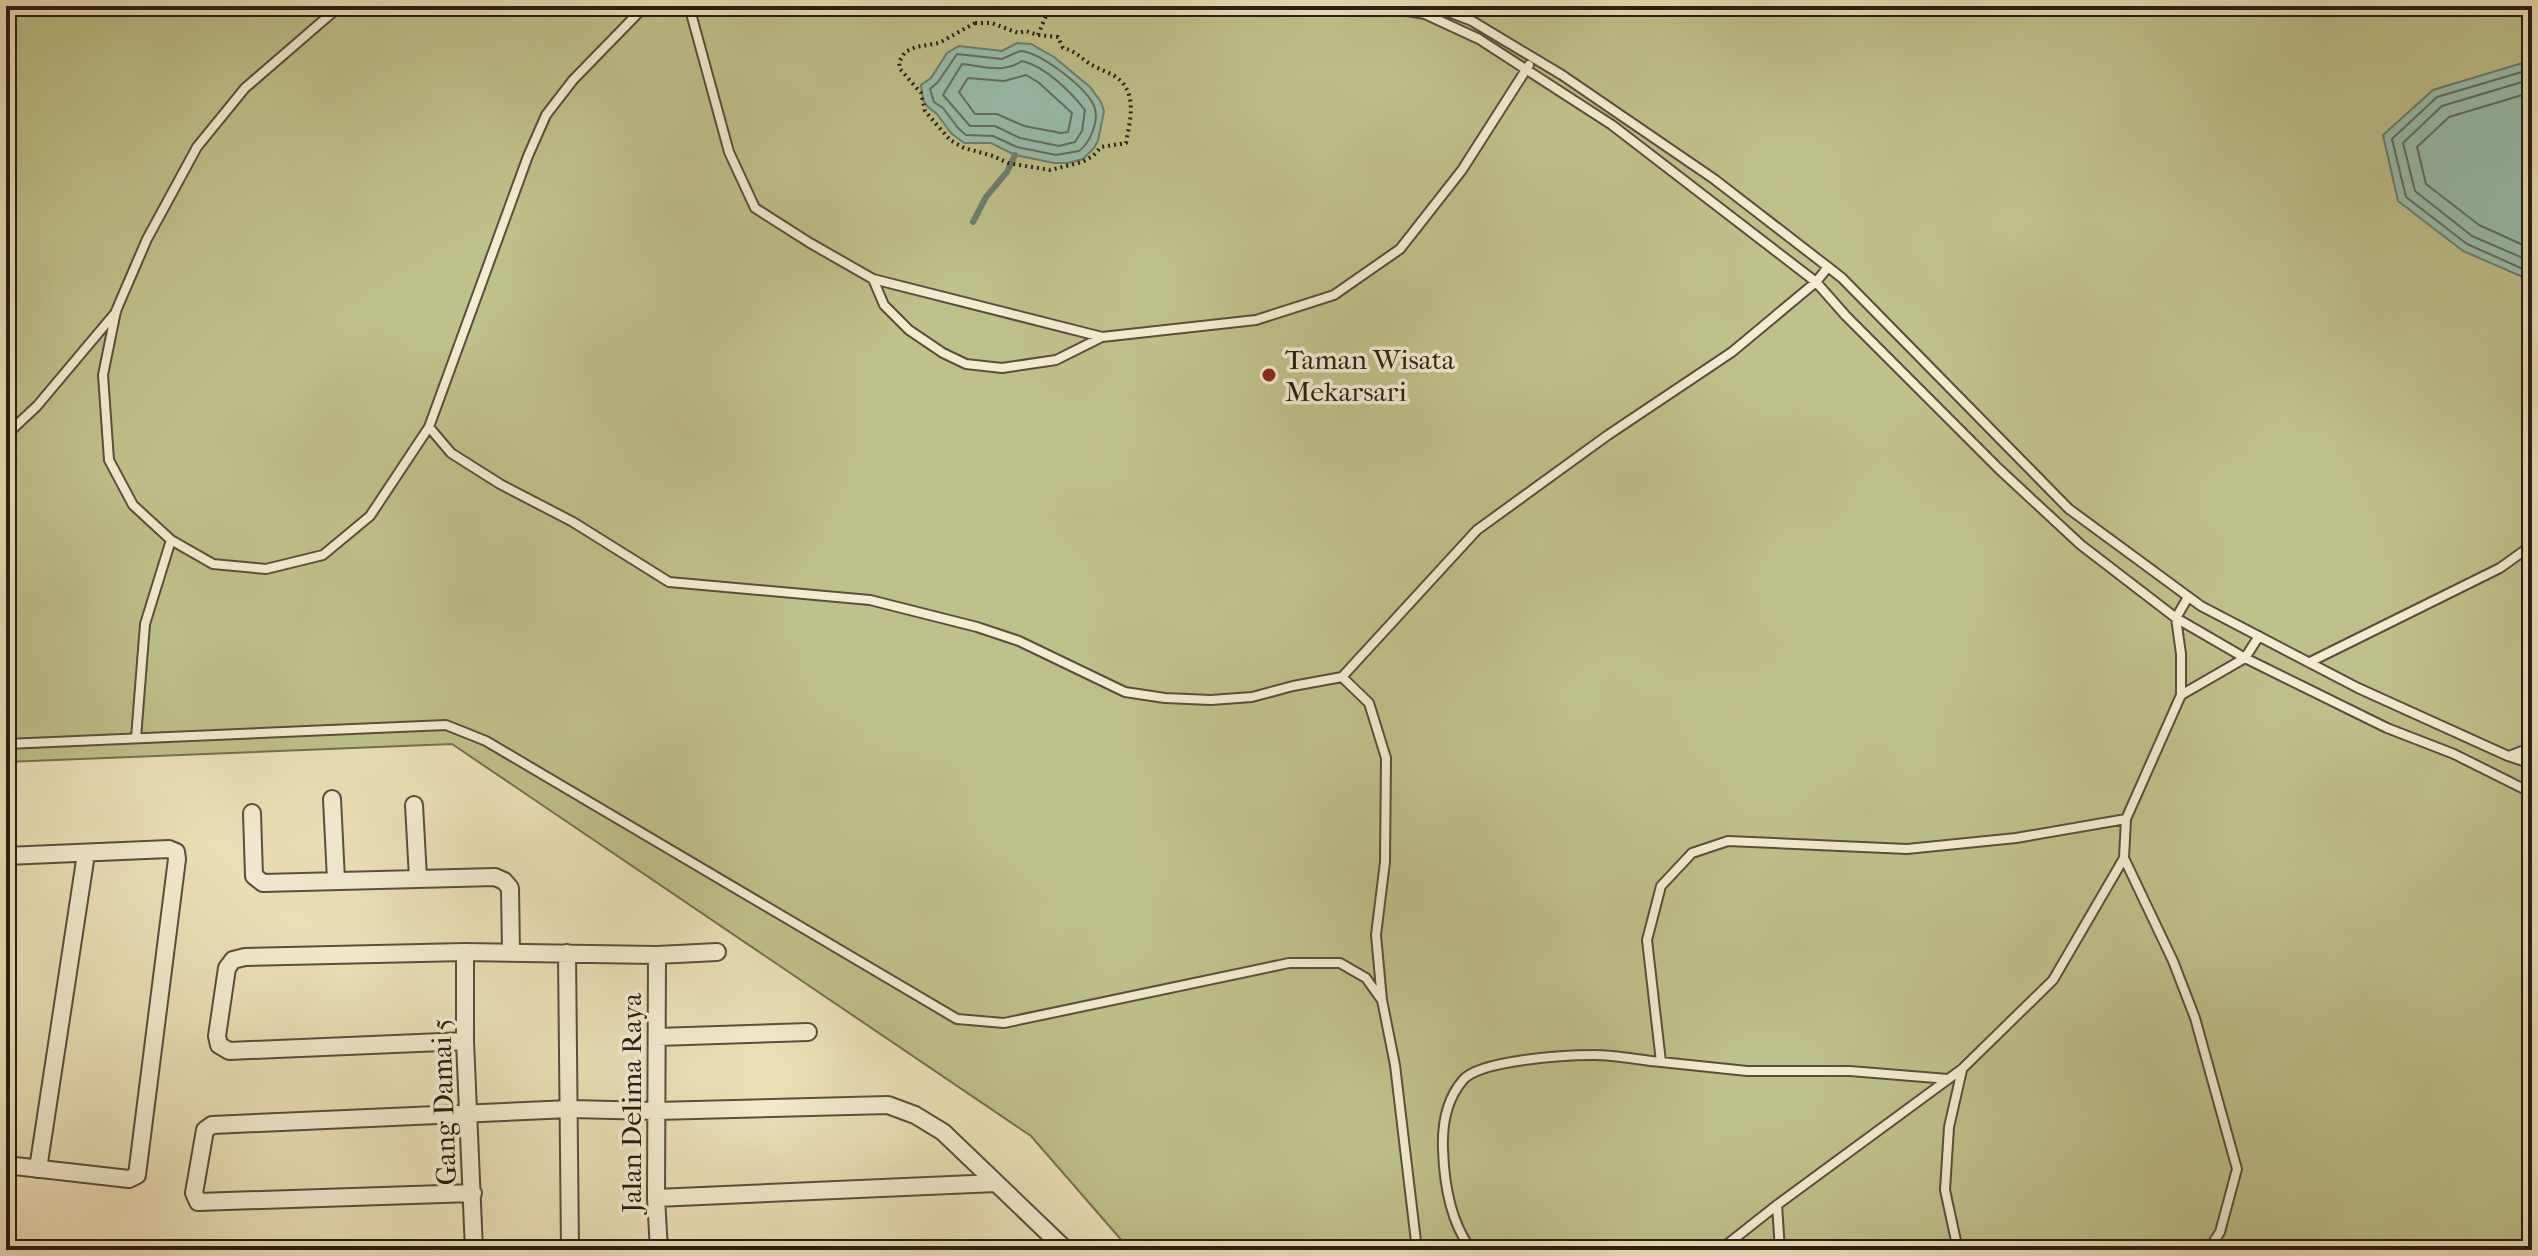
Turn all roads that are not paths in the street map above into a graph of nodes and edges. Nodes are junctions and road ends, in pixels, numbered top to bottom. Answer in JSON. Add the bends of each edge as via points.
{"nodes":[{"id":1,"x":340,"y":6,"type":"edge"},
{"id":2,"x":645,"y":6,"type":"edge"},
{"id":3,"x":689,"y":6,"type":"edge"},
{"id":4,"x":1378,"y":6,"type":"edge"},
{"id":5,"x":1433,"y":6,"type":"edge"},
{"id":6,"x":2185,"y":6,"type":"edge"},
{"id":7,"x":2195,"y":6,"type":"edge"},
{"id":8,"x":1448,"y":9,"type":"edge"},
{"id":9,"x":1447,"y":24,"type":"junction"},
{"id":10,"x":1533,"y":58,"type":"junction"},
{"id":11,"x":1526,"y":69,"type":"junction"},
{"id":12,"x":1828,"y":267,"type":"junction"},
{"id":13,"x":873,"y":279,"type":"junction"},
{"id":14,"x":1816,"y":282,"type":"junction"},
{"id":15,"x":116,"y":311,"type":"junction"},
{"id":16,"x":1102,"y":337,"type":"junction"},
{"id":17,"x":429,"y":427,"type":"junction"},
{"id":18,"x":6,"y":435,"type":"edge"},
{"id":19,"x":171,"y":540,"type":"junction"},
{"id":20,"x":2532,"y":545,"type":"edge"},
{"id":21,"x":2188,"y":597,"type":"junction"},
{"id":22,"x":2176,"y":618,"type":"junction"},
{"id":23,"x":2259,"y":636,"type":"junction"},
{"id":24,"x":2245,"y":658,"type":"junction"},
{"id":25,"x":2310,"y":662,"type":"junction"},
{"id":26,"x":1342,"y":677,"type":"junction"},
{"id":27,"x":2181,"y":695,"type":"junction"},
{"id":28,"x":136,"y":738,"type":"junction"},
{"id":29,"x":6,"y":744,"type":"edge"},
{"id":30,"x":2532,"y":747,"type":"edge"},
{"id":31,"x":2508,"y":756,"type":"junction"},
{"id":32,"x":2532,"y":764,"type":"edge"},
{"id":33,"x":2532,"y":793,"type":"edge"},
{"id":34,"x":332,"y":799,"type":"dead end"},
{"id":35,"x":414,"y":805,"type":"dead end"},
{"id":36,"x":252,"y":813,"type":"dead end"},
{"id":37,"x":2126,"y":819,"type":"junction"},
{"id":38,"x":86,"y":854,"type":"junction"},
{"id":39,"x":6,"y":856,"type":"edge"},
{"id":40,"x":2124,"y":858,"type":"junction"},
{"id":41,"x":418,"y":878,"type":"junction"},
{"id":42,"x":336,"y":880,"type":"junction"},
{"id":43,"x":465,"y":952,"type":"junction"},
{"id":44,"x":511,"y":952,"type":"junction"},
{"id":45,"x":717,"y":952,"type":"dead end"},
{"id":46,"x":567,"y":953,"type":"junction"},
{"id":47,"x":657,"y":955,"type":"junction"},
{"id":48,"x":1382,"y":1000,"type":"junction"},
{"id":49,"x":808,"y":1032,"type":"dead end"},
{"id":50,"x":657,"y":1037,"type":"junction"},
{"id":51,"x":465,"y":1041,"type":"junction"},
{"id":52,"x":1661,"y":1062,"type":"junction"},
{"id":53,"x":1962,"y":1069,"type":"junction"},
{"id":54,"x":1948,"y":1079,"type":"junction"},
{"id":55,"x":570,"y":1109,"type":"junction"},
{"id":56,"x":656,"y":1111,"type":"junction"},
{"id":57,"x":468,"y":1115,"type":"junction"},
{"id":58,"x":6,"y":1165,"type":"edge"},
{"id":59,"x":38,"y":1169,"type":"junction"},
{"id":60,"x":996,"y":1183,"type":"junction"},
{"id":61,"x":473,"y":1193,"type":"junction"},
{"id":62,"x":656,"y":1198,"type":"junction"},
{"id":63,"x":1777,"y":1205,"type":"junction"},
{"id":64,"x":1468,"y":1249,"type":"edge"},
{"id":65,"x":474,"y":1250,"type":"edge"},
{"id":66,"x":570,"y":1250,"type":"edge"},
{"id":67,"x":659,"y":1250,"type":"edge"},
{"id":68,"x":1066,"y":1250,"type":"edge"},
{"id":69,"x":1417,"y":1250,"type":"edge"},
{"id":70,"x":1499,"y":1250,"type":"edge"},
{"id":71,"x":1720,"y":1250,"type":"edge"},
{"id":72,"x":1780,"y":1250,"type":"edge"},
{"id":73,"x":1958,"y":1250,"type":"edge"},
{"id":74,"x":2208,"y":1250,"type":"edge"}],
"edges":[{"from":1,"to":15,"type":"lane","via":[[245,88],[197,147],[147,239]]},
{"from":2,"to":17,"type":"lane","via":[[546,115]]},
{"from":3,"to":13,"type":"lane","via":[[729,152],[755,208]]},
{"from":4,"to":9,"type":"lane","via":[[1425,14]]},
{"from":5,"to":8,"type":"lane"},
{"from":6,"to":7,"type":"lane"},
{"from":8,"to":9,"type":"lane"},
{"from":8,"to":10,"type":"lane"},
{"from":9,"to":11,"type":"lane"},
{"from":10,"to":11,"type":"lane"},
{"from":10,"to":12,"type":"lane","via":[[1714,179]]},
{"from":11,"to":14,"type":"lane","via":[[1612,125]]},
{"from":11,"to":16,"type":"lane","via":[[1462,170],[1400,249],[1334,295],[1256,320]]},
{"from":12,"to":14,"type":"lane"},
{"from":12,"to":21,"type":"lane","via":[[2069,509]]},
{"from":13,"to":16,"type":"lane"},
{"from":13,"to":16,"type":"lane","via":[[884,305],[909,330],[966,364],[1002,368],[1056,360]]},
{"from":14,"to":22,"type":"lane","via":[[1999,469],[2081,545]]},
{"from":14,"to":26,"type":"lane","via":[[1732,352],[1477,530]]},
{"from":15,"to":18,"type":"lane"},
{"from":15,"to":19,"type":"lane","via":[[103,375],[109,460],[133,505]]},
{"from":17,"to":19,"type":"lane","via":[[370,516],[323,555],[266,569],[213,564]]},
{"from":17,"to":26,"type":"lane","via":[[451,453],[669,582],[870,600],[991,631],[1125,692],[1165,698],[1252,697]]},
{"from":19,"to":28,"type":"lane","via":[[145,624]]},
{"from":20,"to":25,"type":"lane","via":[[2500,568]]},
{"from":21,"to":22,"type":"lane"},
{"from":21,"to":23,"type":"lane"},
{"from":22,"to":24,"type":"lane"},
{"from":22,"to":27,"type":"lane"},
{"from":23,"to":24,"type":"lane"},
{"from":23,"to":25,"type":"lane"},
{"from":24,"to":27,"type":"lane"},
{"from":24,"to":33,"type":"lane"},
{"from":25,"to":31,"type":"lane"},
{"from":26,"to":48,"type":"lane","via":[[1369,703],[1386,758],[1385,862],[1376,935]]},
{"from":27,"to":37,"type":"lane"},
{"from":28,"to":29,"type":"lane"},
{"from":28,"to":48,"type":"lane","via":[[446,725],[486,741],[957,1019],[1004,1023],[1289,963],[1340,963],[1366,978]]},
{"from":30,"to":31,"type":"lane"},
{"from":31,"to":32,"type":"lane"},
{"from":34,"to":42,"type":"street"},
{"from":35,"to":41,"type":"street"},
{"from":36,"to":42,"type":"street","via":[[258,881]]},
{"from":37,"to":40,"type":"lane"},
{"from":37,"to":52,"type":"lane","via":[[1907,849],[1728,841],[1692,853],[1661,886],[1647,940]]},
{"from":38,"to":39,"type":"street"},
{"from":38,"to":59,"type":"street"},
{"from":38,"to":59,"type":"street","via":[[176,852],[137,1175],[129,1179]]},
{"from":40,"to":53,"type":"lane","via":[[2053,980]]},
{"from":40,"to":74,"type":"lane","via":[[2195,1018],[2237,1169],[2220,1232]]},
{"from":41,"to":42,"type":"street"},
{"from":41,"to":44,"type":"street","via":[[504,881],[510,888]]},
{"from":43,"to":44,"type":"street"},
{"from":43,"to":51,"type":"street","name":"Gang Damai 5"},
{"from":43,"to":51,"type":"street","via":[[233,960],[227,968],[217,1036],[219,1045],[229,1051]]},
{"from":44,"to":46,"type":"street"},
{"from":45,"to":47,"type":"street"},
{"from":46,"to":47,"type":"street"},
{"from":46,"to":55,"type":"street"},
{"from":47,"to":50,"type":"street","name":"Jalan Delima Raya"},
{"from":48,"to":69,"type":"lane"},
{"from":49,"to":50,"type":"street"},
{"from":50,"to":56,"type":"street","name":"Jalan Delima Raya"},
{"from":51,"to":57,"type":"street","name":"Gang Damai 5"},
{"from":52,"to":54,"type":"lane"},
{"from":52,"to":64,"type":"lane","via":[[1595,1055],[1503,1062],[1465,1077],[1448,1101],[1443,1172]]},
{"from":53,"to":54,"type":"lane"},
{"from":53,"to":73,"type":"lane","via":[[1949,1127],[1945,1190]]},
{"from":54,"to":63,"type":"lane"},
{"from":55,"to":56,"type":"street"},
{"from":55,"to":57,"type":"street"},
{"from":55,"to":66,"type":"street"},
{"from":56,"to":60,"type":"street","via":[[888,1105],[943,1132]]},
{"from":56,"to":62,"type":"street","name":"Jalan Delima Raya"},
{"from":57,"to":61,"type":"street","name":"Gang Damai 5"},
{"from":57,"to":61,"type":"street","via":[[212,1125],[205,1130],[194,1193],[198,1202]]},
{"from":58,"to":59,"type":"street"},
{"from":60,"to":62,"type":"street"},
{"from":60,"to":68,"type":"street"},
{"from":61,"to":65,"type":"street","name":"Gang Damai 5"},
{"from":62,"to":67,"type":"street","name":"Jalan Delima Raya"},
{"from":63,"to":71,"type":"lane"},
{"from":63,"to":72,"type":"lane"},
{"from":64,"to":70,"type":"lane"}]}
